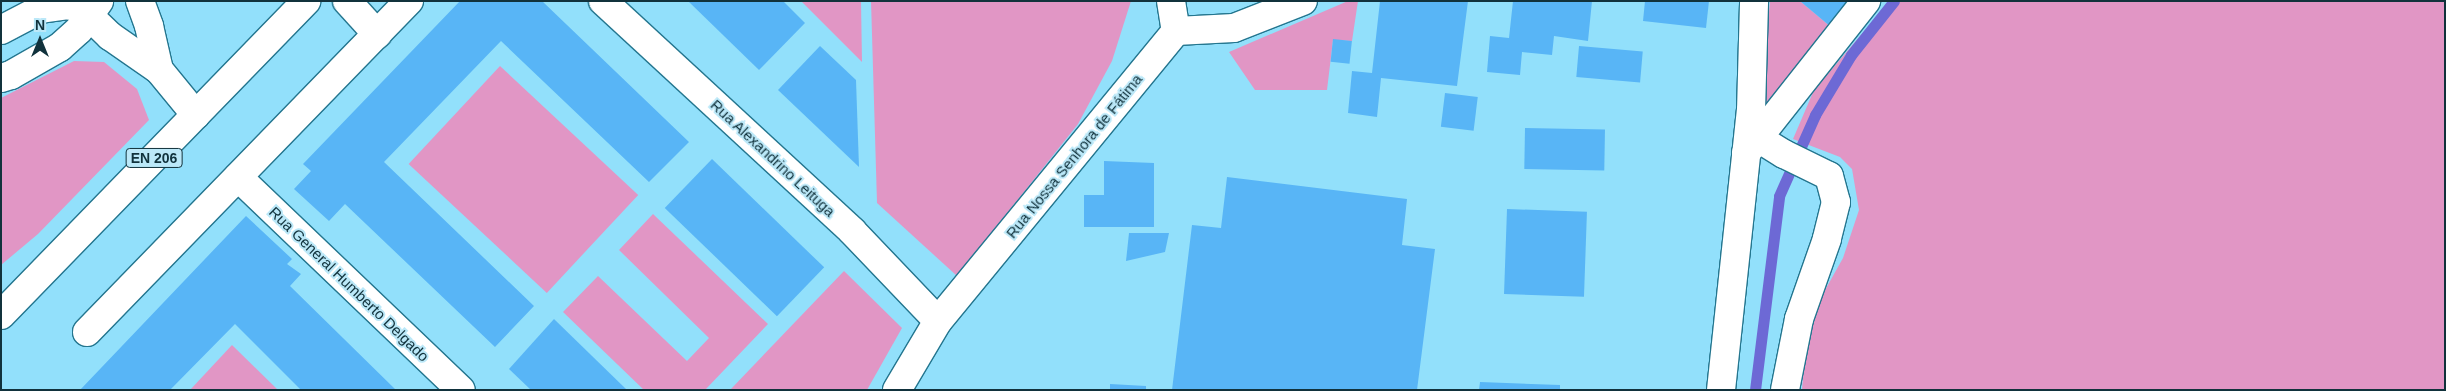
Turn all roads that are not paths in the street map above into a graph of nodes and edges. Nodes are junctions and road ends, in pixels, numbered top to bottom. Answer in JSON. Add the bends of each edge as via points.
{"nodes":[{"id":1,"x":140,"y":1,"type":"edge"},
{"id":2,"x":306,"y":1,"type":"edge"},
{"id":3,"x":347,"y":1,"type":"edge"},
{"id":4,"x":409,"y":1,"type":"edge"},
{"id":5,"x":603,"y":1,"type":"edge"},
{"id":6,"x":1172,"y":1,"type":"edge"},
{"id":7,"x":1303,"y":1,"type":"edge"},
{"id":8,"x":1754,"y":1,"type":"edge"},
{"id":9,"x":1866,"y":1,"type":"edge"},
{"id":10,"x":98,"y":6,"type":"edge"},
{"id":11,"x":1,"y":30,"type":"edge"},
{"id":12,"x":1176,"y":31,"type":"junction"},
{"id":13,"x":377,"y":34,"type":"junction"},
{"id":14,"x":159,"y":70,"type":"junction"},
{"id":15,"x":1,"y":78,"type":"edge"},
{"id":16,"x":196,"y":115,"type":"junction"},
{"id":17,"x":1752,"y":146,"type":"junction"},
{"id":18,"x":238,"y":177,"type":"junction"},
{"id":19,"x":1,"y":315,"type":"edge"},
{"id":20,"x":938,"y":321,"type":"junction"},
{"id":21,"x":87,"y":332,"type":"dead end"},
{"id":22,"x":460,"y":390,"type":"edge"},
{"id":23,"x":897,"y":390,"type":"edge"},
{"id":24,"x":1721,"y":390,"type":"edge"},
{"id":25,"x":1785,"y":390,"type":"edge"}],
"edges":[{"from":1,"to":14,"type":"street","via":[[150,26]]},
{"from":2,"to":16,"type":"street","number":"EN 206"},
{"from":3,"to":13,"type":"street"},
{"from":4,"to":13,"type":"street"},
{"from":5,"to":20,"type":"street","name":"Rua Alexandrino Leituga","via":[[852,231]]},
{"from":6,"to":12,"type":"street"},
{"from":7,"to":12,"type":"street","via":[[1234,28]]},
{"from":8,"to":17,"type":"street"},
{"from":9,"to":17,"type":"street"},
{"from":10,"to":11,"type":"street","via":[[82,9],[68,5],[41,9]]},
{"from":10,"to":14,"type":"street","via":[[110,36]]},
{"from":10,"to":15,"type":"street","via":[[60,47]]},
{"from":12,"to":20,"type":"street","name":"Rua Nossa Senhora de Fátima"},
{"from":13,"to":18,"type":"street"},
{"from":14,"to":16,"type":"street"},
{"from":16,"to":19,"type":"street","number":"EN 206"},
{"from":17,"to":24,"type":"street"},
{"from":17,"to":25,"type":"street","via":[[1784,154],[1829,176],[1836,202],[1827,239],[1799,319]]},
{"from":18,"to":21,"type":"street"},
{"from":18,"to":22,"type":"street","name":"Rua General Humberto Delgado"},
{"from":20,"to":23,"type":"street","name":"Rua Nossa Senhora de Fátima"}]}
